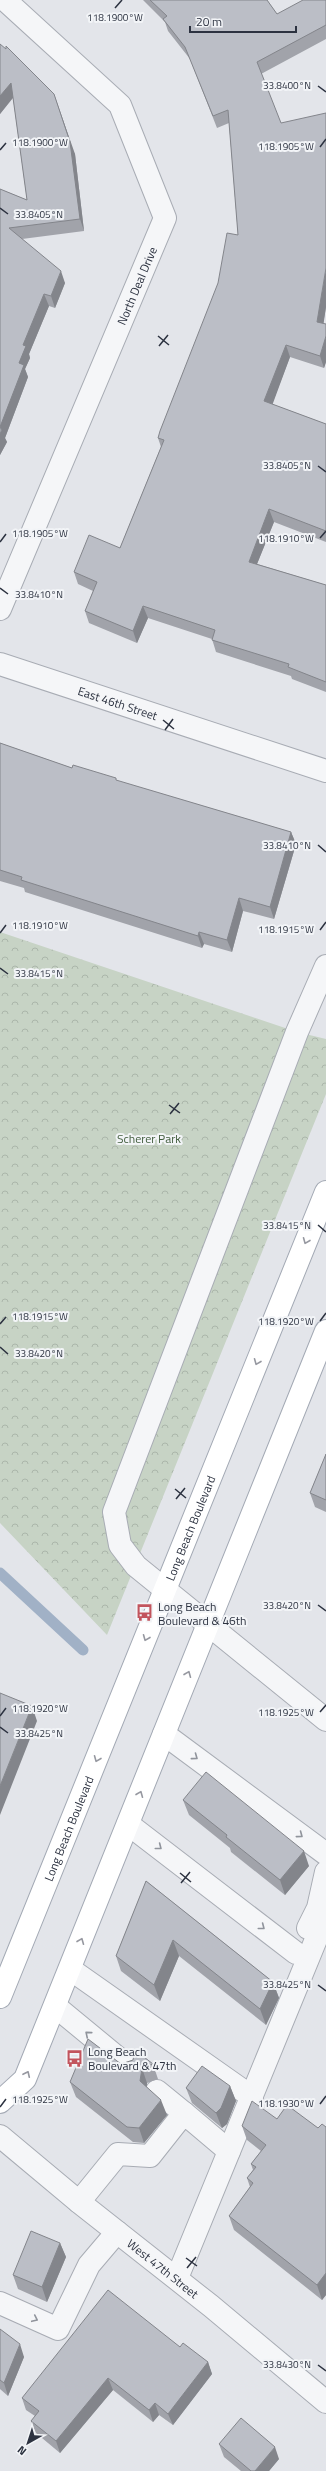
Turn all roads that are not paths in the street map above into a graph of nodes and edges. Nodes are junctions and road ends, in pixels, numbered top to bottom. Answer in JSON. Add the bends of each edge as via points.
{"nodes":[{"id":1,"x":5,"y":0,"type":"edge"},
{"id":2,"x":0,"y":609,"type":"edge"},
{"id":3,"x":0,"y":664,"type":"edge"},
{"id":4,"x":326,"y":771,"type":"edge"},
{"id":5,"x":324,"y":976,"type":"edge"},
{"id":6,"x":326,"y":1192,"type":"edge"},
{"id":7,"x":326,"y":1331,"type":"edge"},
{"id":8,"x":165,"y":1590,"type":"junction"},
{"id":9,"x":208,"y":1625,"type":"junction"},
{"id":10,"x":326,"y":1720,"type":"edge"},
{"id":11,"x":164,"y":1734,"type":"junction"},
{"id":12,"x":128,"y":1824,"type":"junction"},
{"id":13,"x":326,"y":1854,"type":"edge"},
{"id":14,"x":326,"y":1872,"type":"edge"},
{"id":15,"x":326,"y":1915,"type":"edge"},
{"id":16,"x":301,"y":1958,"type":"junction"},
{"id":17,"x":70,"y":1969,"type":"junction"},
{"id":18,"x":0,"y":1997,"type":"edge"},
{"id":19,"x":55,"y":2006,"type":"junction"},
{"id":20,"x":129,"y":2067,"type":"edge"},
{"id":21,"x":157,"y":2091,"type":"dead end"},
{"id":22,"x":252,"y":2097,"type":"junction"},
{"id":23,"x":0,"y":2102,"type":"edge"},
{"id":24,"x":184,"y":2113,"type":"junction"},
{"id":25,"x":0,"y":2136,"type":"edge"},
{"id":26,"x":229,"y":2151,"type":"junction"},
{"id":27,"x":79,"y":2202,"type":"junction"},
{"id":28,"x":117,"y":2232,"type":"junction"},
{"id":29,"x":177,"y":2278,"type":"junction"},
{"id":30,"x":0,"y":2303,"type":"edge"},
{"id":31,"x":326,"y":2402,"type":"edge"}],
"edges":[{"from":1,"to":2,"type":"street","name":"North Deal Drive","via":[[120,105],[165,218]]},
{"from":3,"to":4,"type":"street","name":"East 46th Street"},
{"from":5,"to":8,"type":"street","via":[[297,1032],[114,1512],[120,1545],[136,1566]]},
{"from":6,"to":8,"type":"main road","name":"Long Beach Boulevard","one_way":true},
{"from":7,"to":9,"type":"main road"},
{"from":8,"to":9,"type":"street"},
{"from":8,"to":18,"type":"main road","name":"Long Beach Boulevard","one_way":true},
{"from":9,"to":10,"type":"street"},
{"from":11,"to":9,"type":"main road","one_way":true},
{"from":12,"to":11,"type":"main road","one_way":true},
{"from":11,"to":13,"type":"street","one_way":true},
{"from":12,"to":16,"type":"street","one_way":true},
{"from":17,"to":12,"type":"main road","one_way":true},
{"from":14,"to":16,"type":"street","via":[[318,1908]]},
{"from":15,"to":16,"type":"street"},
{"from":16,"to":22,"type":"street"},
{"from":17,"to":19,"type":"main road"},
{"from":17,"to":22,"type":"street"},
{"from":20,"to":19,"type":"street","one_way":true},
{"from":23,"to":19,"type":"main road","one_way":true,"via":[[25,2079]]},
{"from":21,"to":24,"type":"street"},
{"from":22,"to":26,"type":"street"},
{"from":24,"to":26,"type":"street"},
{"from":24,"to":27,"type":"street","via":[[150,2156],[118,2154]]},
{"from":25,"to":27,"type":"street","name":"West 47th Street"},
{"from":26,"to":29,"type":"street"},
{"from":27,"to":28,"type":"street","name":"West 47th Street"},
{"from":28,"to":29,"type":"street","name":"West 47th Street"},
{"from":30,"to":28,"type":"street","one_way":true,"via":[[58,2329],[89,2265]]},
{"from":29,"to":31,"type":"street","name":"West 47th Street"}]}
